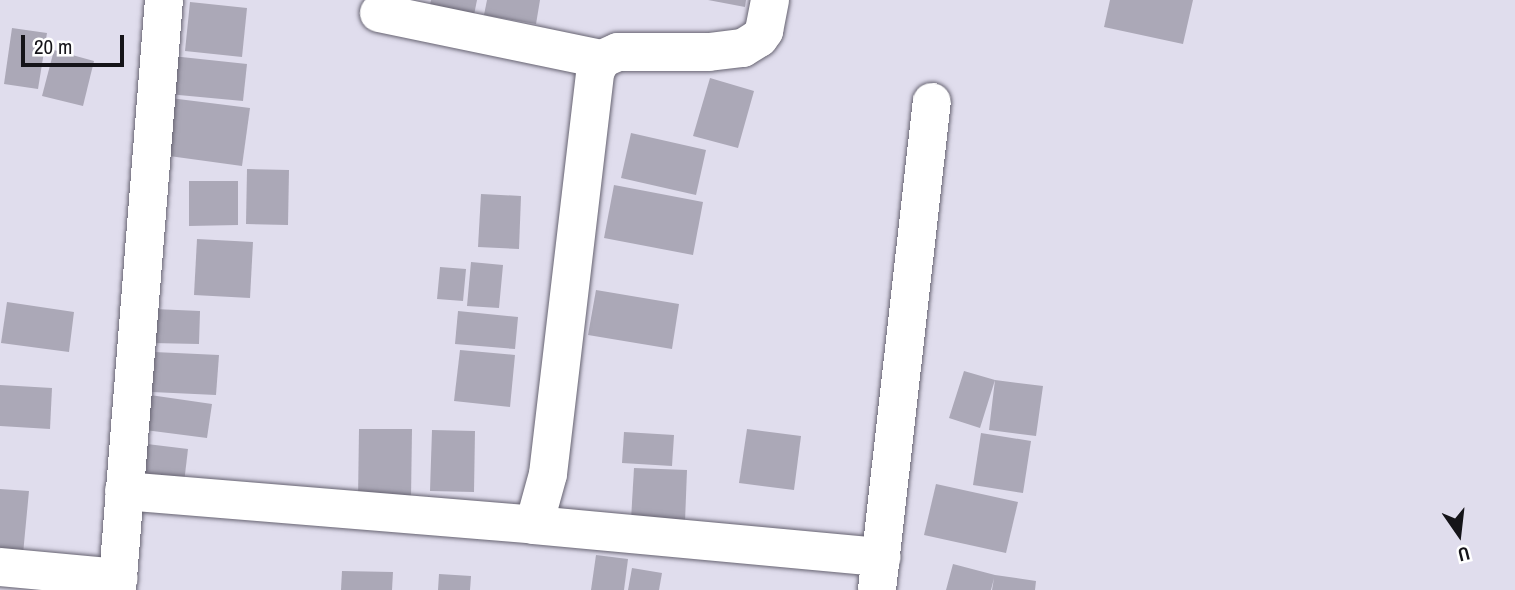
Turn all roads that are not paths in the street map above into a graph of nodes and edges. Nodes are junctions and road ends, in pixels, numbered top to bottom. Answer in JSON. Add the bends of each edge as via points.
{"nodes":[{"id":1,"x":164,"y":0,"type":"edge"},
{"id":2,"x":770,"y":0,"type":"edge"},
{"id":3,"x":379,"y":13,"type":"dead end"},
{"id":4,"x":602,"y":59,"type":"junction"},
{"id":5,"x":932,"y":102,"type":"dead end"},
{"id":6,"x":124,"y":491,"type":"junction"},
{"id":7,"x":534,"y":525,"type":"junction"},
{"id":8,"x":0,"y":567,"type":"edge"},
{"id":9,"x":879,"y":574,"type":"edge"},
{"id":10,"x":117,"y":584,"type":"edge"}],
"edges":[{"from":1,"to":6,"type":"street"},
{"from":2,"to":4,"type":"street","via":[[764,31],[743,48],[634,50]]},
{"from":3,"to":4,"type":"street"},
{"from":4,"to":7,"type":"street","via":[[595,72],[548,474]]},
{"from":5,"to":9,"type":"street"},
{"from":6,"to":7,"type":"street"},
{"from":6,"to":10,"type":"street"},
{"from":7,"to":9,"type":"street"},
{"from":8,"to":10,"type":"street"}]}
